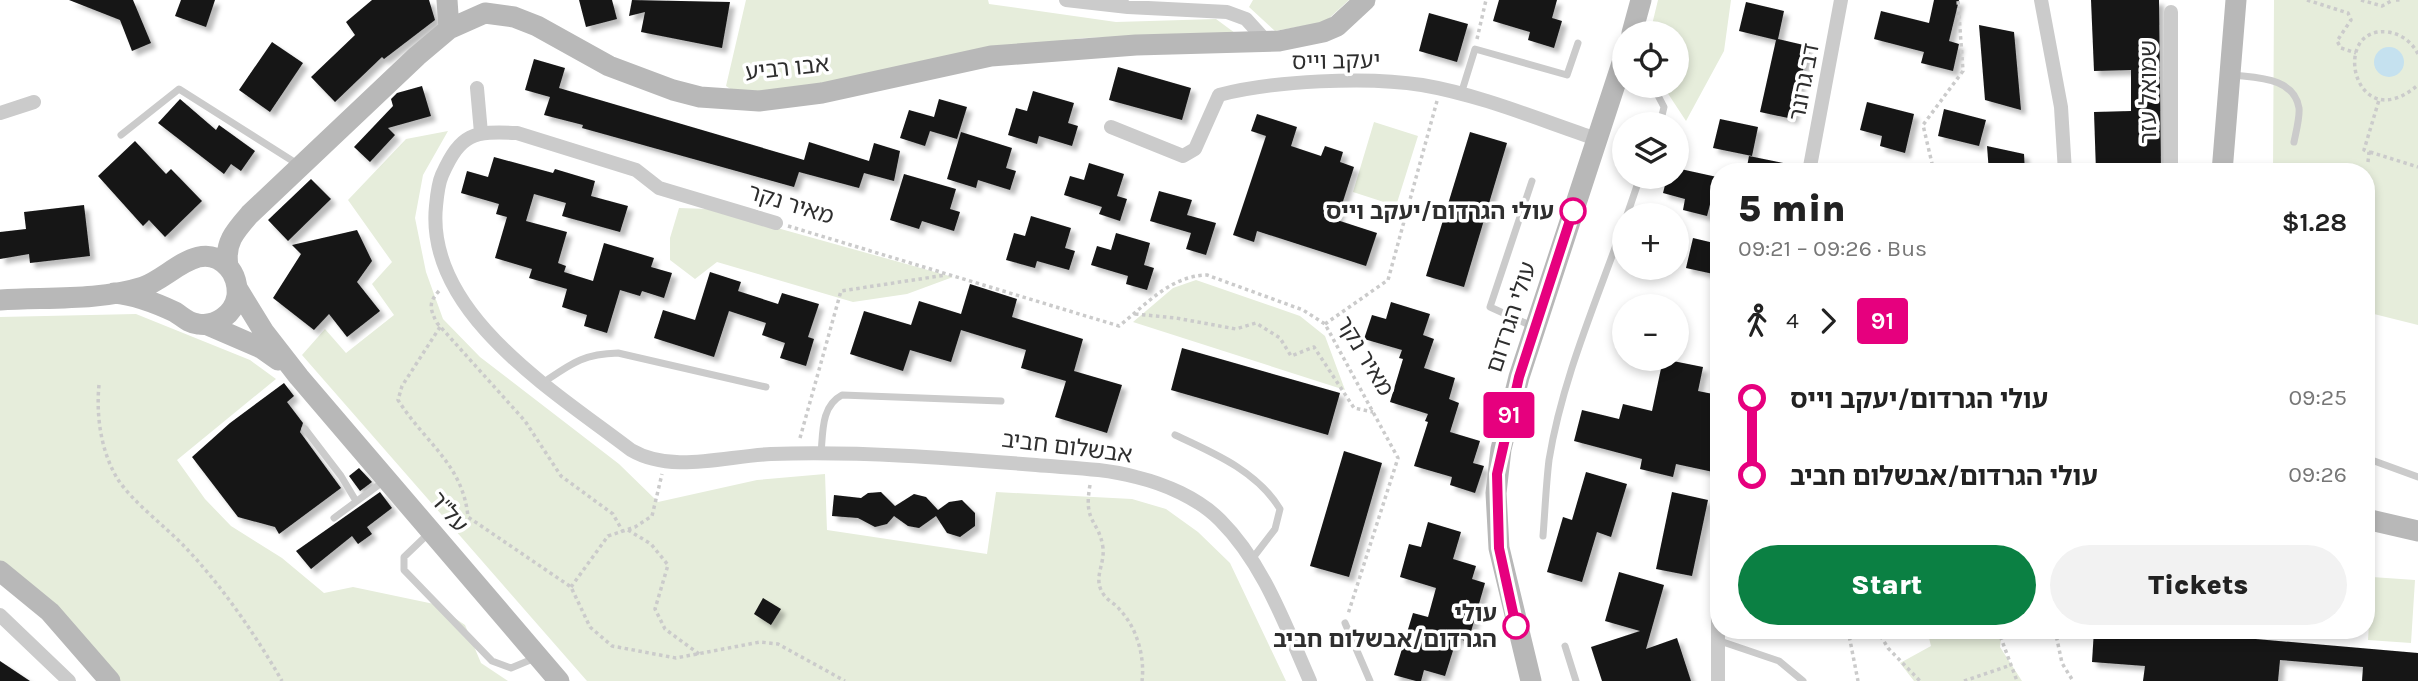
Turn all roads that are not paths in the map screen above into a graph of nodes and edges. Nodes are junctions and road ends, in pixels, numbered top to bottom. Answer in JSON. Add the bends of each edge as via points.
{"nodes":[{"id":1,"x":447,"y":0,"type":"edge"},
{"id":2,"x":1066,"y":0,"type":"edge"},
{"id":3,"x":1365,"y":0,"type":"edge"},
{"id":4,"x":1641,"y":0,"type":"edge"},
{"id":5,"x":1841,"y":0,"type":"edge"},
{"id":6,"x":2041,"y":0,"type":"edge"},
{"id":7,"x":2235,"y":0,"type":"edge"},
{"id":8,"x":2171,"y":12,"type":"dead end"},
{"id":9,"x":1635,"y":21,"type":"edge"},
{"id":10,"x":449,"y":29,"type":"junction"},
{"id":11,"x":1266,"y":41,"type":"junction"},
{"id":12,"x":1578,"y":43,"type":"dead end"},
{"id":13,"x":2230,"y":75,"type":"junction"},
{"id":14,"x":477,"y":88,"type":"dead end"},
{"id":15,"x":1461,"y":94,"type":"junction"},
{"id":16,"x":1612,"y":97,"type":"edge"},
{"id":17,"x":34,"y":102,"type":"dead end"},
{"id":18,"x":0,"y":113,"type":"edge"},
{"id":19,"x":1111,"y":127,"type":"dead end"},
{"id":20,"x":481,"y":134,"type":"junction"},
{"id":21,"x":121,"y":135,"type":"dead end"},
{"id":22,"x":1597,"y":139,"type":"junction"},
{"id":23,"x":2294,"y":142,"type":"dead end"},
{"id":24,"x":1811,"y":163,"type":"edge"},
{"id":25,"x":2064,"y":163,"type":"edge"},
{"id":26,"x":2171,"y":163,"type":"edge"},
{"id":27,"x":2223,"y":163,"type":"edge"},
{"id":28,"x":301,"y":166,"type":"junction"},
{"id":29,"x":1532,"y":181,"type":"dead end"},
{"id":30,"x":250,"y":214,"type":"junction"},
{"id":31,"x":776,"y":223,"type":"road end"},
{"id":32,"x":1612,"y":258,"type":"edge"},
{"id":33,"x":182,"y":264,"type":"junction"},
{"id":34,"x":228,"y":266,"type":"junction"},
{"id":35,"x":237,"y":288,"type":"junction"},
{"id":36,"x":114,"y":293,"type":"junction"},
{"id":37,"x":0,"y":300,"type":"edge"},
{"id":38,"x":177,"y":314,"type":"junction"},
{"id":39,"x":208,"y":325,"type":"junction"},
{"id":40,"x":1535,"y":327,"type":"junction"},
{"id":41,"x":299,"y":377,"type":"junction"},
{"id":42,"x":544,"y":382,"type":"junction"},
{"id":43,"x":766,"y":387,"type":"dead end"},
{"id":44,"x":1000,"y":401,"type":"dead end"},
{"id":45,"x":305,"y":429,"type":"dead end"},
{"id":46,"x":1175,"y":435,"type":"dead end"},
{"id":47,"x":821,"y":454,"type":"junction"},
{"id":48,"x":2375,"y":461,"type":"edge"},
{"id":49,"x":2418,"y":477,"type":"edge"},
{"id":50,"x":386,"y":478,"type":"junction"},
{"id":51,"x":356,"y":501,"type":"junction"},
{"id":52,"x":334,"y":518,"type":"dead end"},
{"id":53,"x":2375,"y":521,"type":"edge"},
{"id":54,"x":430,"y":531,"type":"junction"},
{"id":55,"x":2418,"y":531,"type":"edge"},
{"id":56,"x":1543,"y":536,"type":"dead end"},
{"id":57,"x":1252,"y":559,"type":"junction"},
{"id":58,"x":0,"y":571,"type":"edge"},
{"id":59,"x":0,"y":615,"type":"edge"},
{"id":60,"x":1345,"y":623,"type":"road end"},
{"id":61,"x":1716,"y":640,"type":"joint"},
{"id":62,"x":1565,"y":646,"type":"dead end"},
{"id":63,"x":538,"y":656,"type":"junction"},
{"id":64,"x":103,"y":679,"type":"edge"},
{"id":65,"x":69,"y":681,"type":"edge"},
{"id":66,"x":559,"y":681,"type":"edge"},
{"id":67,"x":1310,"y":681,"type":"edge"},
{"id":68,"x":1370,"y":681,"type":"edge"},
{"id":69,"x":1531,"y":681,"type":"edge"},
{"id":70,"x":1576,"y":681,"type":"edge"},
{"id":71,"x":1718,"y":681,"type":"edge"},
{"id":72,"x":1803,"y":681,"type":"edge"}],
"edges":[{"from":1,"to":10,"type":"street"},
{"from":2,"to":11,"type":"street","via":[[1227,12],[1246,19]]},
{"from":3,"to":11,"type":"street","name":"אבו רביע","via":[[1337,26],[1323,32]]},
{"from":4,"to":9,"type":"street"},
{"from":5,"to":24,"type":"street","name":"דב גרונר"},
{"from":6,"to":25,"type":"street","via":[[2061,107]]},
{"from":7,"to":13,"type":"street"},
{"from":8,"to":26,"type":"street","name":"שמואל עזר"},
{"from":10,"to":11,"type":"street","name":"אבו רביע","via":[[485,13],[514,17],[608,66],[673,90],[759,101],[822,93],[1005,55]]},
{"from":10,"to":28,"type":"street","name":"אבו רביע"},
{"from":12,"to":15,"type":"lane","via":[[1567,75],[1475,49]]},
{"from":13,"to":23,"type":"lane","via":[[2277,81],[2292,93],[2299,108]]},
{"from":13,"to":27,"type":"street"},
{"from":14,"to":20,"type":"street"},
{"from":15,"to":19,"type":"street","name":"יעקב וייס","via":[[1420,85],[1330,81],[1237,90],[1219,95],[1195,149],[1183,156]]},
{"from":15,"to":22,"type":"street","name":"יעקב וייס"},
{"from":16,"to":22,"type":"street","name":"עולי הגרדום"},
{"from":17,"to":18,"type":"street"},
{"from":20,"to":31,"type":"street","name":"מאיר נקר","via":[[517,133],[636,170],[659,188]]},
{"from":20,"to":42,"type":"street","via":[[466,137],[455,147],[439,182],[434,224],[438,247],[464,303],[489,333]]},
{"from":21,"to":28,"type":"lane","via":[[179,89]]},
{"from":22,"to":40,"type":"street","name":"עולי הגרדום"},
{"from":28,"to":30,"type":"street","name":"אבו רביע"},
{"from":29,"to":40,"type":"lane","via":[[1490,307]]},
{"from":30,"to":33,"type":"street","name":"אבו רביע"},
{"from":30,"to":34,"type":"street","name":"אבו רביע","via":[[225,250]]},
{"from":32,"to":56,"type":"lane","via":[[1556,428]]},
{"from":33,"to":34,"type":"street","via":[[210,257]]},
{"from":33,"to":36,"type":"street","name":"אבו רביע","via":[[145,286]]},
{"from":33,"to":38,"type":"street","via":[[168,288]]},
{"from":34,"to":35,"type":"street"},
{"from":35,"to":39,"type":"street","via":[[233,308]]},
{"from":35,"to":41,"type":"street","name":"על\"ר"},
{"from":36,"to":37,"type":"street"},
{"from":36,"to":38,"type":"street"},
{"from":38,"to":39,"type":"street","via":[[186,321]]},
{"from":39,"to":41,"type":"street","name":"על\"ר","via":[[261,348]]},
{"from":40,"to":69,"type":"street","name":"עולי הגרדום","via":[[1501,449],[1496,493],[1499,548]]},
{"from":41,"to":50,"type":"street","name":"על\"ר"},
{"from":42,"to":43,"type":"lane","via":[[578,358],[618,353]]},
{"from":42,"to":47,"type":"street","name":"אבשלום חביב","via":[[647,459],[665,462]]},
{"from":44,"to":47,"type":"lane","via":[[842,395],[832,400],[824,417]]},
{"from":45,"to":51,"type":"lane"},
{"from":46,"to":57,"type":"lane","via":[[1250,475],[1280,509],[1275,529]]},
{"from":47,"to":57,"type":"street","name":"אבשלום חביב","via":[[977,460],[1136,477],[1178,492],[1218,518]]},
{"from":48,"to":49,"type":"lane"},
{"from":50,"to":51,"type":"lane"},
{"from":50,"to":54,"type":"street","name":"על\"ר"},
{"from":51,"to":52,"type":"lane"},
{"from":53,"to":55,"type":"street"},
{"from":54,"to":63,"type":"street","name":"על\"ר"},
{"from":54,"to":63,"type":"lane","via":[[404,557],[404,570],[492,661],[512,668]]},
{"from":57,"to":67,"type":"street","name":"אבשלום חביב"},
{"from":58,"to":64,"type":"street","via":[[50,612]]},
{"from":59,"to":65,"type":"street"},
{"from":60,"to":68,"type":"lane"},
{"from":61,"to":71,"type":"street"},
{"from":61,"to":72,"type":"lane","via":[[1779,661]]},
{"from":62,"to":70,"type":"lane"},
{"from":63,"to":66,"type":"street","name":"על\"ר"}]}
